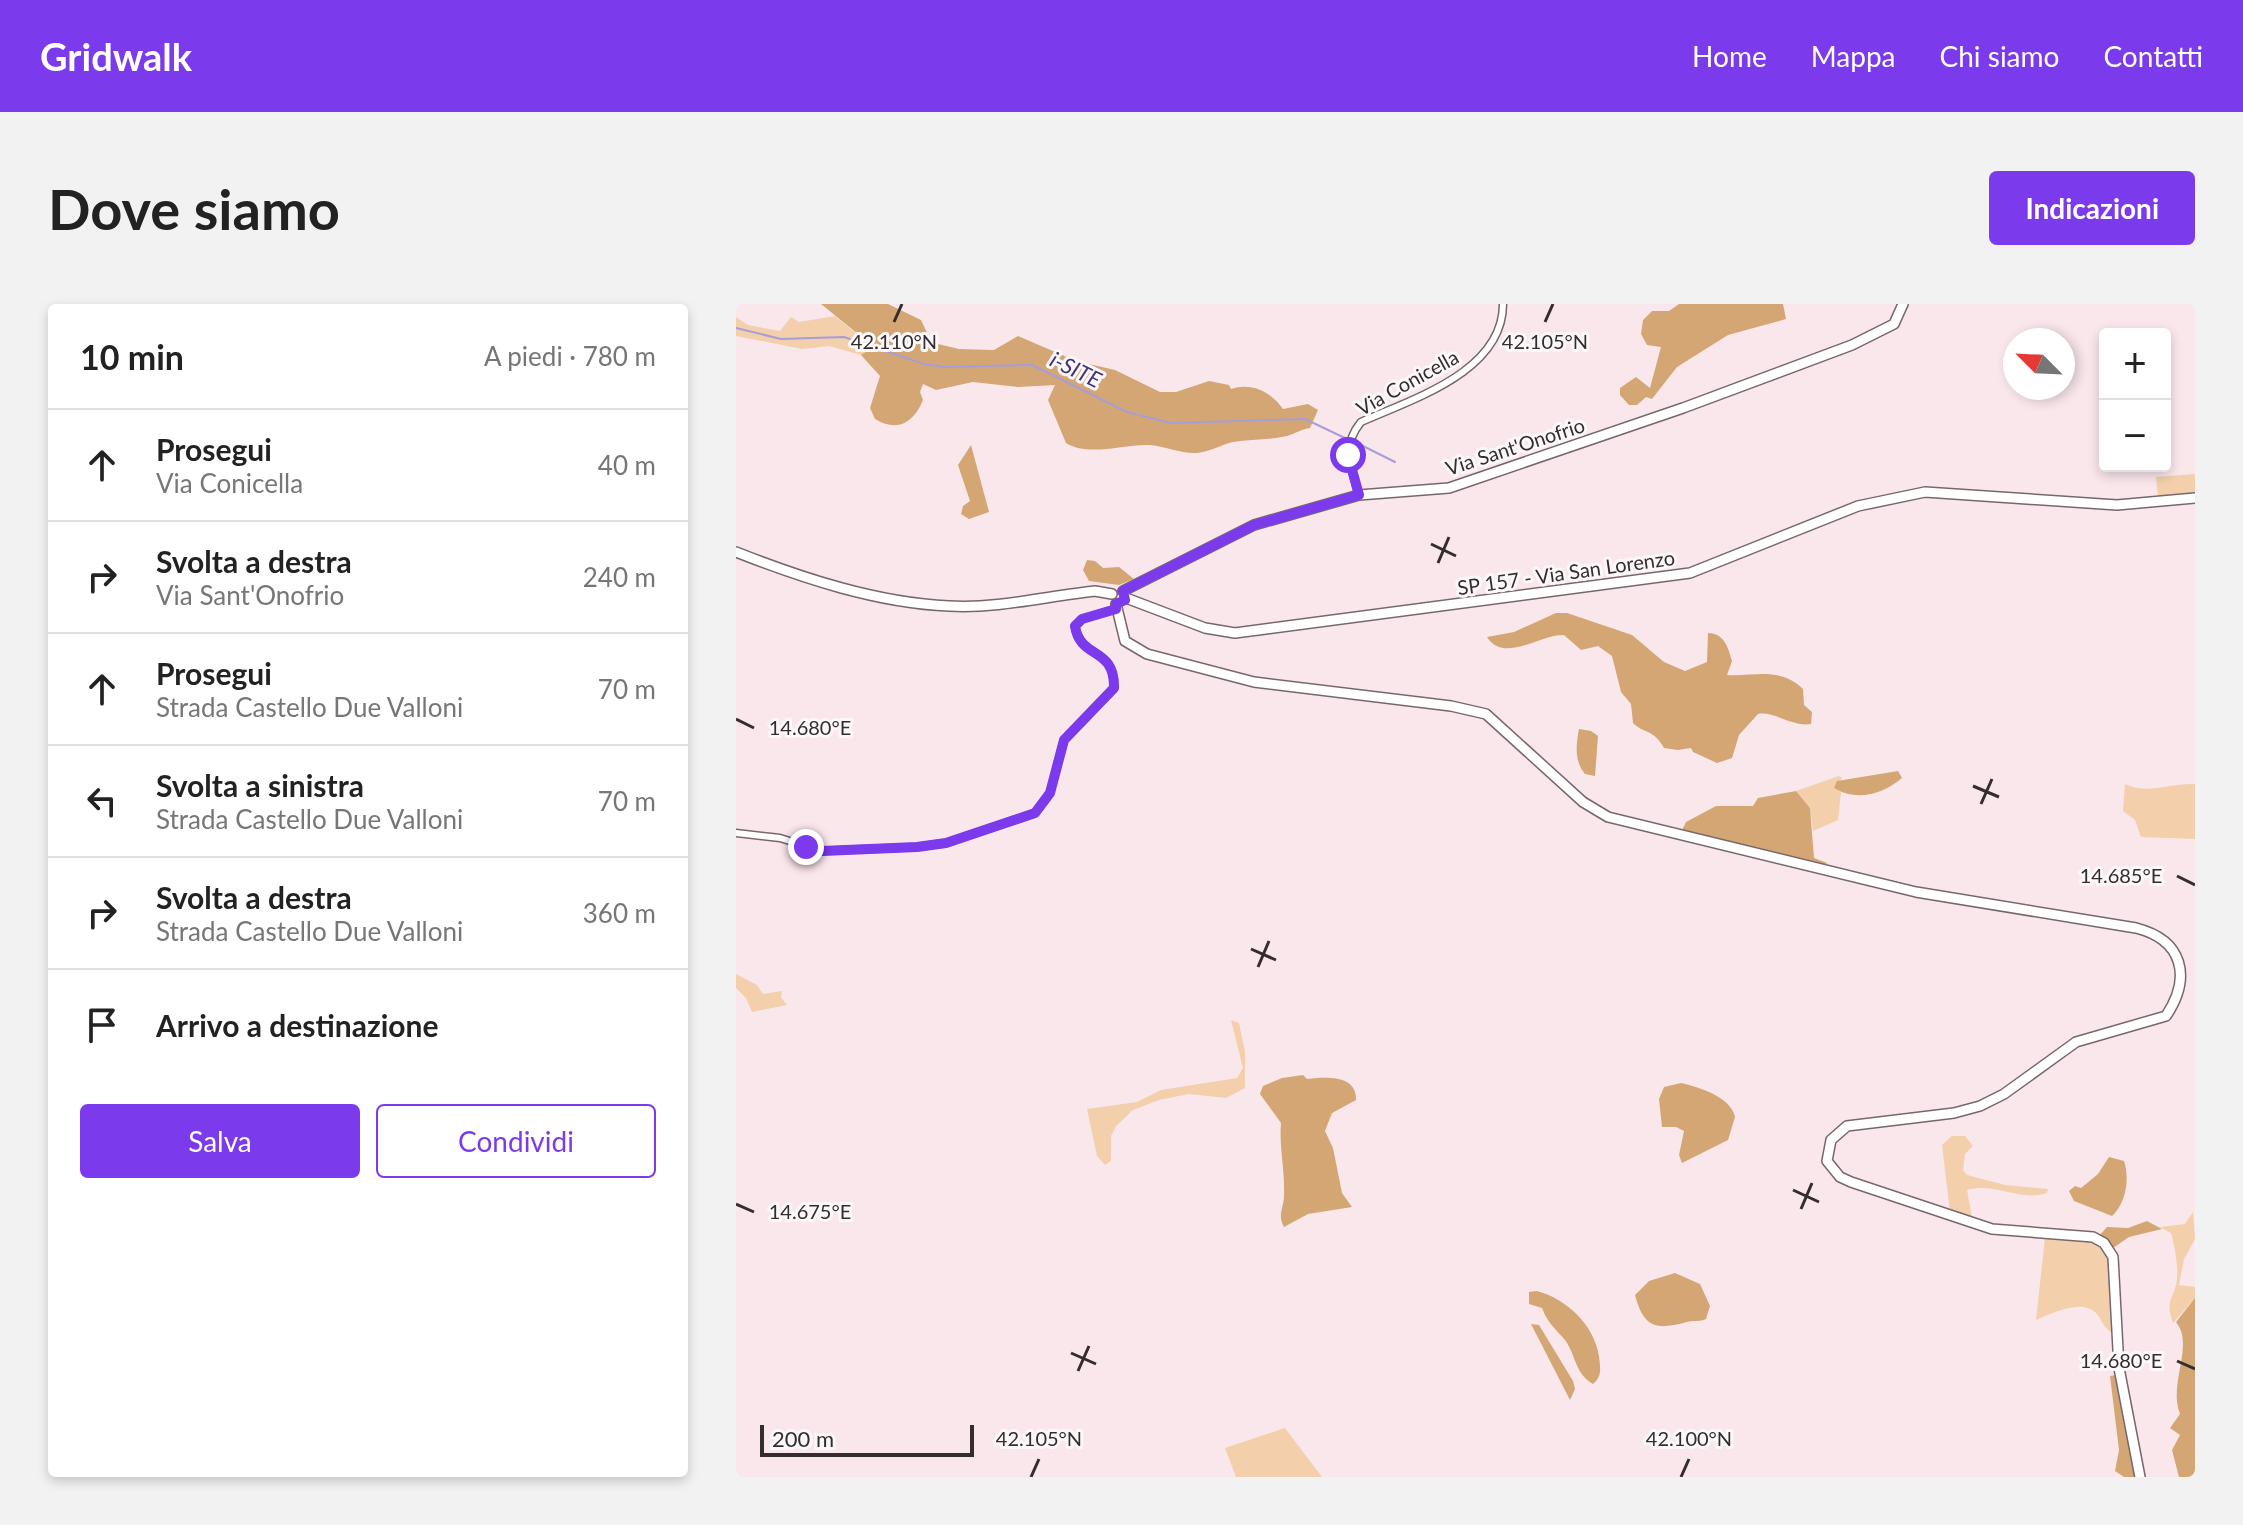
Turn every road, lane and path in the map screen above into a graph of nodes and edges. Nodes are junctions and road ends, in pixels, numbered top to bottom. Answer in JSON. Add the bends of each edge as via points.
{"nodes":[{"id":1,"x":1503,"y":304,"type":"edge"},
{"id":2,"x":1903,"y":304,"type":"edge"},
{"id":3,"x":1359,"y":495,"type":"junction"},
{"id":4,"x":2195,"y":498,"type":"edge"},
{"id":5,"x":736,"y":552,"type":"edge"},
{"id":6,"x":1124,"y":594,"type":"junction"},
{"id":7,"x":1115,"y":602,"type":"junction"},
{"id":8,"x":736,"y":833,"type":"edge"},
{"id":9,"x":2140,"y":1477,"type":"edge"}],
"edges":[{"from":1,"to":3,"type":"street","name":"Via Conicella","via":[[1497,336],[1484,355],[1460,374],[1355,429],[1348,455]]},
{"from":2,"to":3,"type":"street","name":"Via Sant'Onofrio","via":[[1894,324],[1852,345],[1570,448],[1449,488]]},
{"from":3,"to":6,"type":"street","name":"Via Sant'Onofrio","via":[[1254,525]]},
{"from":4,"to":6,"type":"street","name":"SP 157 - Via San Lorenzo","via":[[2117,505],[1925,492],[1858,506],[1690,573],[1235,633],[1205,628]]},
{"from":5,"to":7,"type":"street","via":[[791,573],[950,607],[1095,591]]},
{"from":6,"to":7,"type":"street","name":"Via Sant'Onofrio","via":[[1123,603]]},
{"from":7,"to":8,"type":"street","via":[[1075,626],[1081,645],[1110,663],[1114,688],[1064,740],[1050,793],[1035,813],[946,843],[917,847],[822,851],[780,838]]},
{"from":7,"to":9,"type":"street","via":[[1125,641],[1172,661],[1277,686],[1486,714],[1583,802],[1608,817],[1916,892],[2136,928],[2167,941],[2175,951],[2180,984],[2166,1016],[2076,1042],[1980,1106],[1847,1126],[1831,1140],[1827,1161],[1851,1182],[1992,1229],[2093,1237],[2104,1243],[2113,1257],[2119,1368]]}]}
